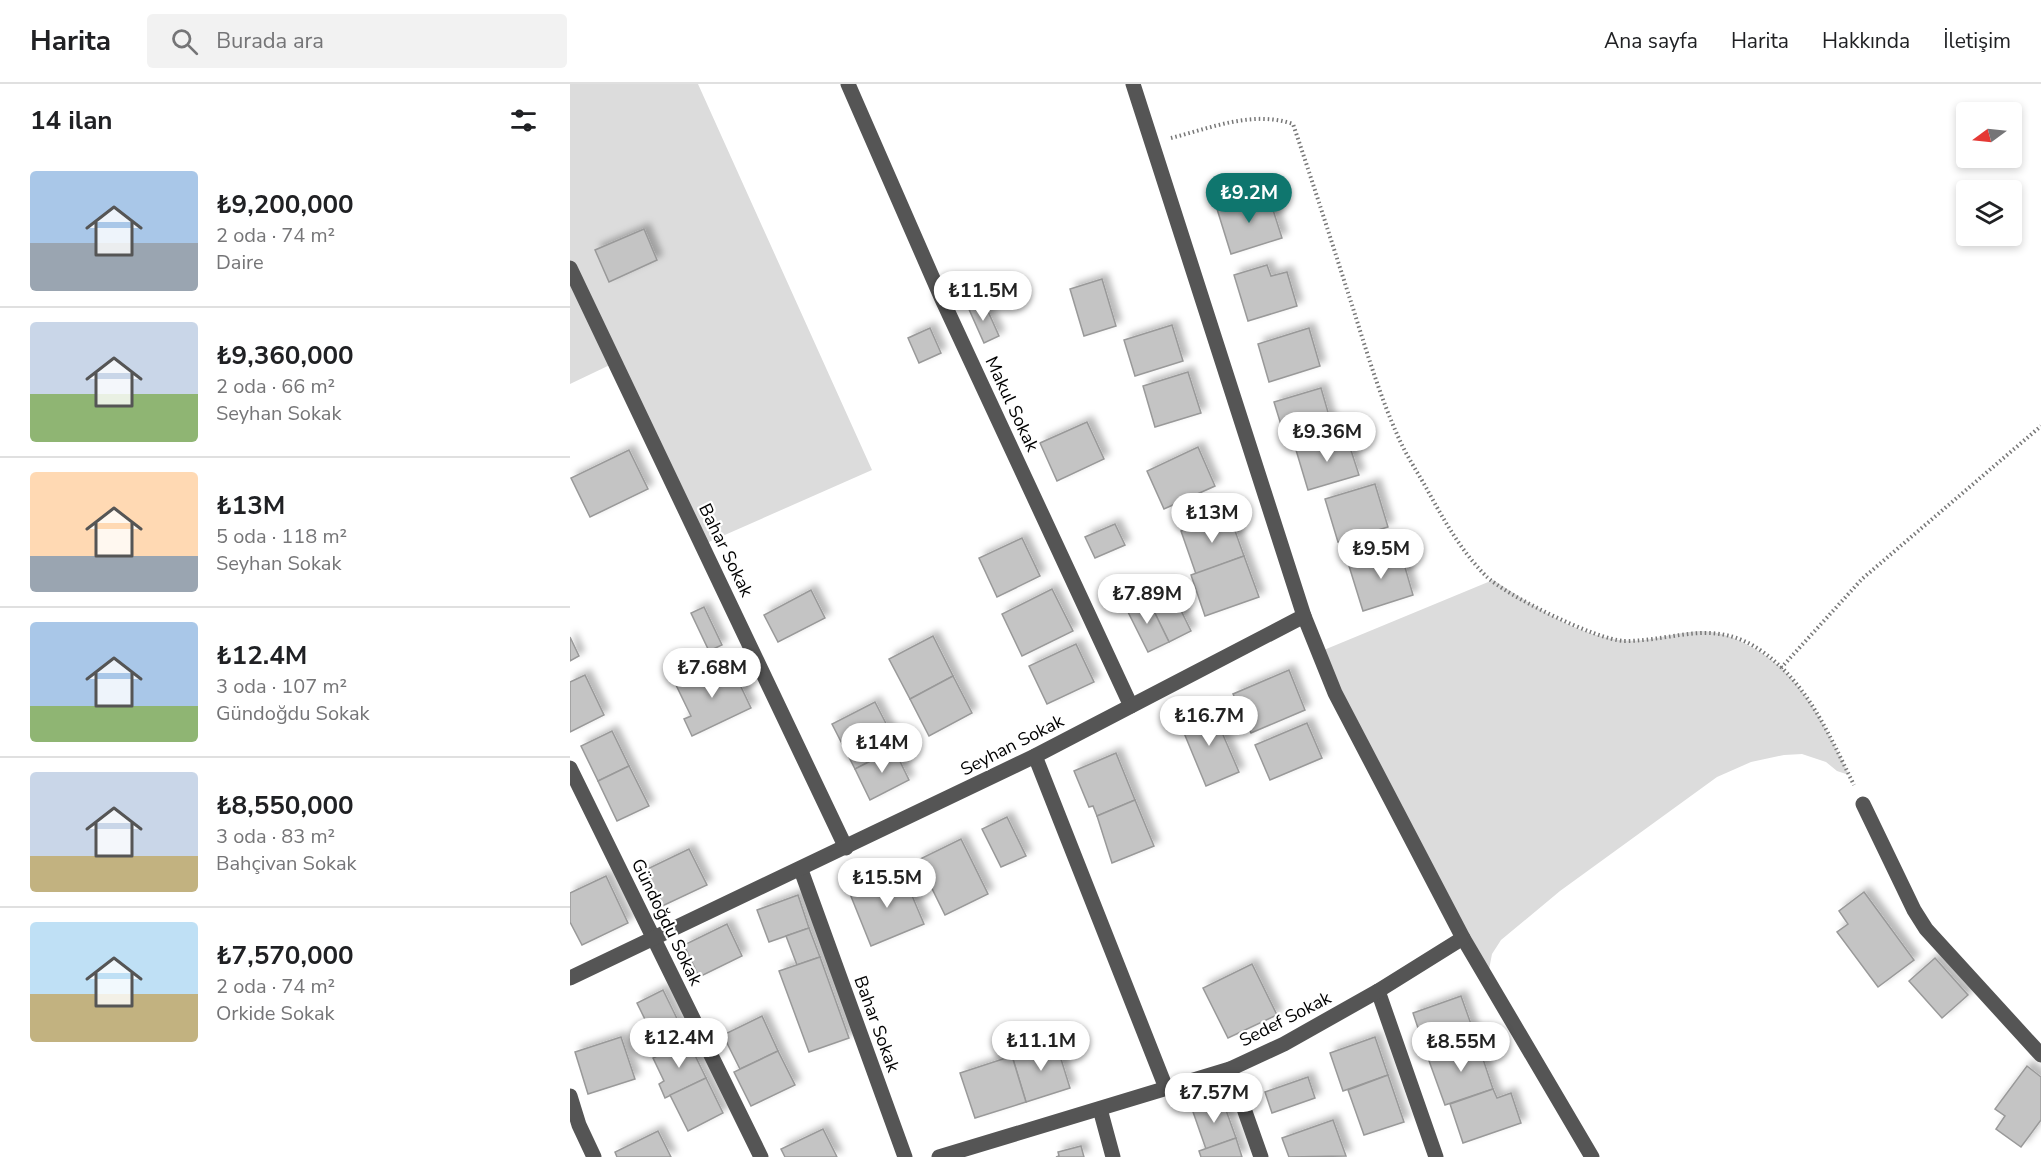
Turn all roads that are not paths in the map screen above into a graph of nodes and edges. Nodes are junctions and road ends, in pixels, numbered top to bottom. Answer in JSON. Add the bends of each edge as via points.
{"nodes":[{"id":1,"x":848,"y":84,"type":"edge"},
{"id":2,"x":1133,"y":84,"type":"edge"},
{"id":3,"x":570,"y":268,"type":"edge"},
{"id":4,"x":1304,"y":616,"type":"junction"},
{"id":5,"x":1131,"y":706,"type":"junction"},
{"id":6,"x":1035,"y":756,"type":"junction"},
{"id":7,"x":570,"y":768,"type":"edge"},
{"id":8,"x":1863,"y":804,"type":"road end"},
{"id":9,"x":846,"y":848,"type":"junction"},
{"id":10,"x":801,"y":870,"type":"junction"},
{"id":11,"x":1463,"y":938,"type":"junction"},
{"id":12,"x":654,"y":939,"type":"junction"},
{"id":13,"x":570,"y":978,"type":"edge"},
{"id":14,"x":1378,"y":991,"type":"junction"},
{"id":15,"x":2041,"y":1055,"type":"edge"},
{"id":16,"x":1230,"y":1069,"type":"junction"},
{"id":17,"x":1166,"y":1088,"type":"junction"},
{"id":18,"x":570,"y":1096,"type":"edge"},
{"id":19,"x":1100,"y":1109,"type":"junction"},
{"id":20,"x":977,"y":1151,"type":"edge"},
{"id":21,"x":594,"y":1157,"type":"edge"},
{"id":22,"x":761,"y":1157,"type":"edge"},
{"id":23,"x":905,"y":1157,"type":"edge"},
{"id":24,"x":939,"y":1157,"type":"edge"},
{"id":25,"x":1113,"y":1157,"type":"edge"},
{"id":26,"x":1261,"y":1157,"type":"edge"},
{"id":27,"x":1436,"y":1157,"type":"edge"},
{"id":28,"x":1592,"y":1157,"type":"edge"}],
"edges":[{"from":1,"to":5,"type":"street","name":"Makul Sokak","via":[[941,297]]},
{"from":2,"to":4,"type":"street"},
{"from":3,"to":9,"type":"street","name":"Bahar Sokak"},
{"from":4,"to":5,"type":"street","name":"Seyhan Sokak"},
{"from":4,"to":11,"type":"street","via":[[1335,693]]},
{"from":5,"to":6,"type":"street","name":"Seyhan Sokak"},
{"from":6,"to":9,"type":"street","name":"Seyhan Sokak"},
{"from":6,"to":17,"type":"street"},
{"from":7,"to":12,"type":"street","name":"Gündoğdu Sokak"},
{"from":8,"to":15,"type":"street","via":[[1926,929]]},
{"from":9,"to":10,"type":"street","name":"Seyhan Sokak"},
{"from":10,"to":12,"type":"street","name":"Seyhan Sokak"},
{"from":10,"to":23,"type":"street","name":"Bahar Sokak"},
{"from":11,"to":14,"type":"street","name":"Sedef Sokak"},
{"from":11,"to":28,"type":"street"},
{"from":12,"to":13,"type":"street","name":"Seyhan Sokak"},
{"from":12,"to":22,"type":"street","name":"Gündoğdu Sokak"},
{"from":14,"to":16,"type":"street","name":"Sedef Sokak","via":[[1284,1044]]},
{"from":14,"to":27,"type":"street"},
{"from":16,"to":17,"type":"street","name":"Sedef Sokak"},
{"from":16,"to":26,"type":"street"},
{"from":17,"to":19,"type":"street","name":"Sedef Sokak"},
{"from":18,"to":21,"type":"street"},
{"from":19,"to":20,"type":"street","name":"Sedef Sokak"},
{"from":19,"to":25,"type":"street"},
{"from":20,"to":24,"type":"street","name":"Sedef Sokak"}]}
